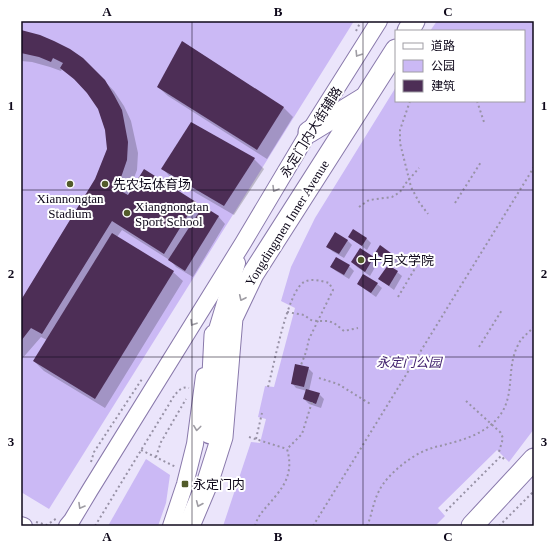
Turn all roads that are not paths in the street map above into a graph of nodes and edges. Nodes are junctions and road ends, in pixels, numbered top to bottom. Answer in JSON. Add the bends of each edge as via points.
{"nodes":[{"id":1,"x":379,"y":21,"type":"edge"},
{"id":2,"x":414,"y":21,"type":"edge"},
{"id":3,"x":409,"y":30,"type":"edge"},
{"id":4,"x":395,"y":52,"type":"edge"},
{"id":5,"x":367,"y":97,"type":"junction"},
{"id":6,"x":309,"y":132,"type":"junction"},
{"id":7,"x":243,"y":243,"type":"junction"},
{"id":8,"x":215,"y":335,"type":"junction"},
{"id":9,"x":534,"y":459,"type":"edge"},
{"id":10,"x":534,"y":472,"type":"edge"},
{"id":11,"x":208,"y":481,"type":"junction"},
{"id":12,"x":511,"y":486,"type":"junction"},
{"id":13,"x":67,"y":526,"type":"edge"},
{"id":14,"x":171,"y":526,"type":"edge"},
{"id":15,"x":189,"y":526,"type":"edge"},
{"id":16,"x":472,"y":526,"type":"edge"}],
"edges":[{"from":1,"to":6,"type":"street","name":"永定门内大街辅路","one_way":true},
{"from":2,"to":3,"type":"main road"},
{"from":4,"to":5,"type":"main road","name":"Yongdingmen Inner Avenue"},
{"from":5,"to":6,"type":"main road"},
{"from":5,"to":11,"type":"main road","name":"Yongdingmen Inner Avenue","one_way":true,"via":[[253,274],[232,318],[222,437]]},
{"from":6,"to":7,"type":"street","name":"永定门内大街辅路","one_way":true},
{"from":7,"to":8,"type":"street"},
{"from":7,"to":13,"type":"street","one_way":true},
{"from":8,"to":11,"type":"main road"},
{"from":8,"to":14,"type":"street","one_way":true,"via":[[206,365],[195,444]]},
{"from":9,"to":12,"type":"main road"},
{"from":10,"to":12,"type":"main road"},
{"from":11,"to":15,"type":"main road","name":"Yongdingmen Inner Avenue","one_way":true},
{"from":12,"to":16,"type":"main road"}]}
